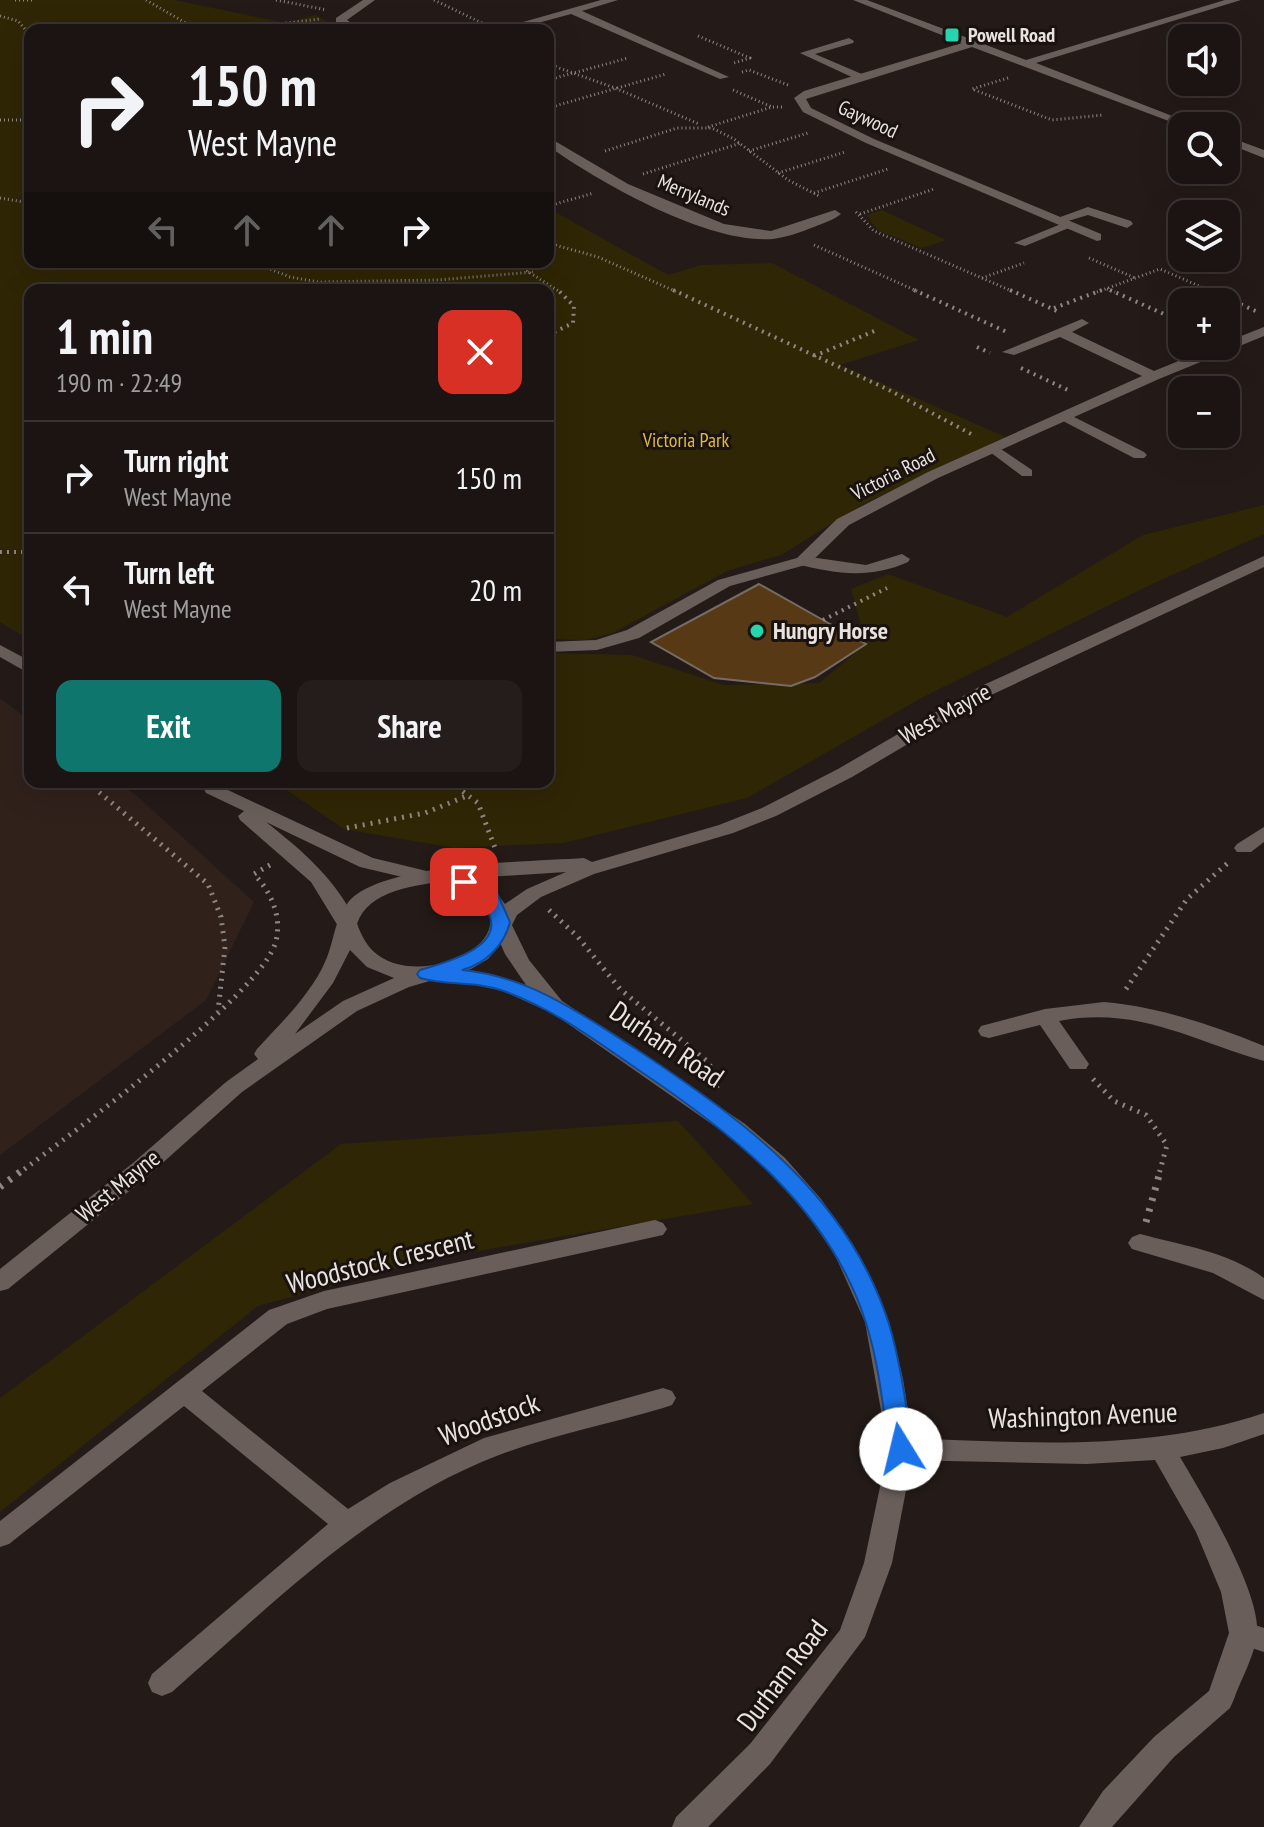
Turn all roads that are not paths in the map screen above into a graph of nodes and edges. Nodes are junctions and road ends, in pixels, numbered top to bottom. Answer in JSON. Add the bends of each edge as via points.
{"nodes":[{"id":1,"x":370,"y":0,"type":"edge"},
{"id":2,"x":613,"y":0,"type":"edge"},
{"id":3,"x":858,"y":0,"type":"edge"},
{"id":4,"x":1236,"y":0,"type":"edge"},
{"id":5,"x":572,"y":11,"type":"junction"},
{"id":6,"x":351,"y":24,"type":"edge"},
{"id":7,"x":523,"y":24,"type":"edge"},
{"id":8,"x":849,"y":41,"type":"dead end"},
{"id":9,"x":974,"y":43,"type":"junction"},
{"id":10,"x":1026,"y":63,"type":"junction"},
{"id":11,"x":724,"y":77,"type":"road end"},
{"id":12,"x":860,"y":77,"type":"junction"},
{"id":13,"x":1168,"y":117,"type":"edge"},
{"id":14,"x":1264,"y":135,"type":"edge"},
{"id":15,"x":1240,"y":140,"type":"edge"},
{"id":16,"x":1240,"y":144,"type":"edge"},
{"id":17,"x":554,"y":146,"type":"edge"},
{"id":18,"x":1264,"y":154,"type":"edge"},
{"id":19,"x":835,"y":214,"type":"road end"},
{"id":20,"x":1064,"y":223,"type":"junction"},
{"id":21,"x":1127,"y":224,"type":"dead end"},
{"id":22,"x":1097,"y":237,"type":"dead end"},
{"id":23,"x":1020,"y":243,"type":"dead end"},
{"id":24,"x":1082,"y":323,"type":"dead end"},
{"id":25,"x":1059,"y":331,"type":"junction"},
{"id":26,"x":1264,"y":331,"type":"edge"},
{"id":27,"x":1009,"y":359,"type":"road end"},
{"id":28,"x":1154,"y":376,"type":"junction"},
{"id":29,"x":1066,"y":417,"type":"junction"},
{"id":30,"x":995,"y":449,"type":"junction"},
{"id":31,"x":1139,"y":455,"type":"dead end"},
{"id":32,"x":1027,"y":473,"type":"dead end"},
{"id":33,"x":902,"y":559,"type":"dead end"},
{"id":34,"x":803,"y":561,"type":"junction"},
{"id":35,"x":1264,"y":561,"type":"edge"},
{"id":36,"x":554,"y":647,"type":"edge"},
{"id":37,"x":0,"y":650,"type":"edge"},
{"id":38,"x":24,"y":665,"type":"edge"},
{"id":39,"x":212,"y":788,"type":"edge"},
{"id":40,"x":214,"y":788,"type":"edge"},
{"id":41,"x":1264,"y":833,"type":"edge"},
{"id":42,"x":1244,"y":848,"type":"road end"},
{"id":43,"x":623,"y":858,"type":"junction"},
{"id":44,"x":428,"y":877,"type":"junction"},
{"id":45,"x":501,"y":922,"type":"junction"},
{"id":46,"x":348,"y":926,"type":"junction"},
{"id":47,"x":427,"y":974,"type":"junction"},
{"id":48,"x":561,"y":1009,"type":"junction"},
{"id":49,"x":1045,"y":1016,"type":"junction"},
{"id":50,"x":989,"y":1031,"type":"dead end"},
{"id":51,"x":1264,"y":1054,"type":"edge"},
{"id":52,"x":1078,"y":1064,"type":"road end"},
{"id":53,"x":234,"y":1087,"type":"junction"},
{"id":54,"x":655,"y":1229,"type":"dead end"},
{"id":55,"x":1140,"y":1243,"type":"road end"},
{"id":56,"x":0,"y":1282,"type":"edge"},
{"id":57,"x":1264,"y":1291,"type":"edge"},
{"id":58,"x":185,"y":1392,"type":"junction"},
{"id":59,"x":663,"y":1398,"type":"dead end"},
{"id":60,"x":1264,"y":1423,"type":"edge"},
{"id":61,"x":901,"y":1449,"type":"junction"},
{"id":62,"x":1163,"y":1450,"type":"junction"},
{"id":63,"x":347,"y":1524,"type":"junction"},
{"id":64,"x":0,"y":1536,"type":"edge"},
{"id":65,"x":1253,"y":1636,"type":"edge"},
{"id":66,"x":162,"y":1683,"type":"dead end"},
{"id":67,"x":687,"y":1827,"type":"edge"},
{"id":68,"x":1094,"y":1827,"type":"edge"}],
"edges":[{"from":1,"to":6,"type":"street","via":[[344,17]]},
{"from":2,"to":5,"type":"street"},
{"from":3,"to":9,"type":"street"},
{"from":4,"to":10,"type":"street"},
{"from":5,"to":7,"type":"street"},
{"from":5,"to":11,"type":"street"},
{"from":8,"to":12,"type":"street","via":[[805,53]]},
{"from":9,"to":10,"type":"street"},
{"from":9,"to":12,"type":"street","name":"Gaywood"},
{"from":10,"to":13,"type":"street"},
{"from":12,"to":20,"type":"street","name":"Gaywood","via":[[808,93],[800,98],[803,107]]},
{"from":14,"to":15,"type":"street"},
{"from":16,"to":18,"type":"street"},
{"from":17,"to":19,"type":"street","name":"Merrylands","via":[[620,184],[739,235],[772,235]]},
{"from":20,"to":21,"type":"street","via":[[1088,211]]},
{"from":20,"to":22,"type":"street","name":"Gaywood"},
{"from":20,"to":23,"type":"street"},
{"from":24,"to":25,"type":"street"},
{"from":25,"to":27,"type":"street"},
{"from":25,"to":28,"type":"street"},
{"from":26,"to":28,"type":"street","name":"Victoria Road"},
{"from":28,"to":29,"type":"street","name":"Victoria Road"},
{"from":29,"to":30,"type":"street","name":"Victoria Road"},
{"from":29,"to":31,"type":"street"},
{"from":30,"to":32,"type":"street"},
{"from":30,"to":34,"type":"street","name":"Victoria Road","via":[[843,522]]},
{"from":33,"to":34,"type":"street","via":[[886,568],[852,572]]},
{"from":34,"to":36,"type":"street","name":"Victoria Road","via":[[724,583],[633,634],[597,645]]},
{"from":35,"to":43,"type":"street","name":"West Mayne","via":[[983,692],[769,812]]},
{"from":37,"to":38,"type":"street"},
{"from":39,"to":46,"type":"street","via":[[311,870],[336,900]]},
{"from":40,"to":44,"type":"street","via":[[367,863]]},
{"from":41,"to":42,"type":"street"},
{"from":43,"to":44,"type":"street","name":"West Mayne"},
{"from":43,"to":45,"type":"street","name":"West Mayne","via":[[534,893]]},
{"from":44,"to":45,"type":"street","name":"West Mayne","via":[[481,889],[498,907]]},
{"from":44,"to":46,"type":"street","name":"West Mayne","via":[[370,894],[356,905]]},
{"from":45,"to":47,"type":"street","name":"West Mayne","via":[[481,954]]},
{"from":45,"to":48,"type":"street","name":"Durham Road","via":[[525,970]]},
{"from":46,"to":47,"type":"street","name":"West Mayne","via":[[353,941],[378,965]]},
{"from":46,"to":53,"type":"street","name":"West Mayne","via":[[335,965],[318,990]]},
{"from":47,"to":48,"type":"street","name":"Durham Road","via":[[509,986]]},
{"from":47,"to":53,"type":"street","name":"West Mayne","via":[[350,1006]]},
{"from":48,"to":61,"type":"street","name":"Durham Road","via":[[701,1102],[777,1164],[813,1205],[845,1251],[877,1322]]},
{"from":49,"to":50,"type":"street"},
{"from":49,"to":51,"type":"street","via":[[1126,1010],[1185,1024]]},
{"from":49,"to":52,"type":"street"},
{"from":53,"to":56,"type":"street","name":"West Mayne"},
{"from":54,"to":58,"type":"street","name":"Woodstock Crescent","via":[[324,1300],[278,1317]]},
{"from":55,"to":57,"type":"street","via":[[1214,1264]]},
{"from":58,"to":63,"type":"street"},
{"from":58,"to":64,"type":"street","name":"Woodstock Crescent"},
{"from":59,"to":63,"type":"street","name":"Woodstock","via":[[493,1446],[399,1491]]},
{"from":60,"to":62,"type":"street","name":"Washington Avenue"},
{"from":61,"to":62,"type":"street","name":"Washington Avenue"},
{"from":61,"to":67,"type":"street","name":"Durham Road","via":[[878,1563],[851,1637],[760,1754]]},
{"from":62,"to":65,"type":"street","via":[[1207,1527]]},
{"from":63,"to":66,"type":"street","name":"Woodstock"},
{"from":65,"to":68,"type":"street","via":[[1220,1699],[1164,1747]]}]}
